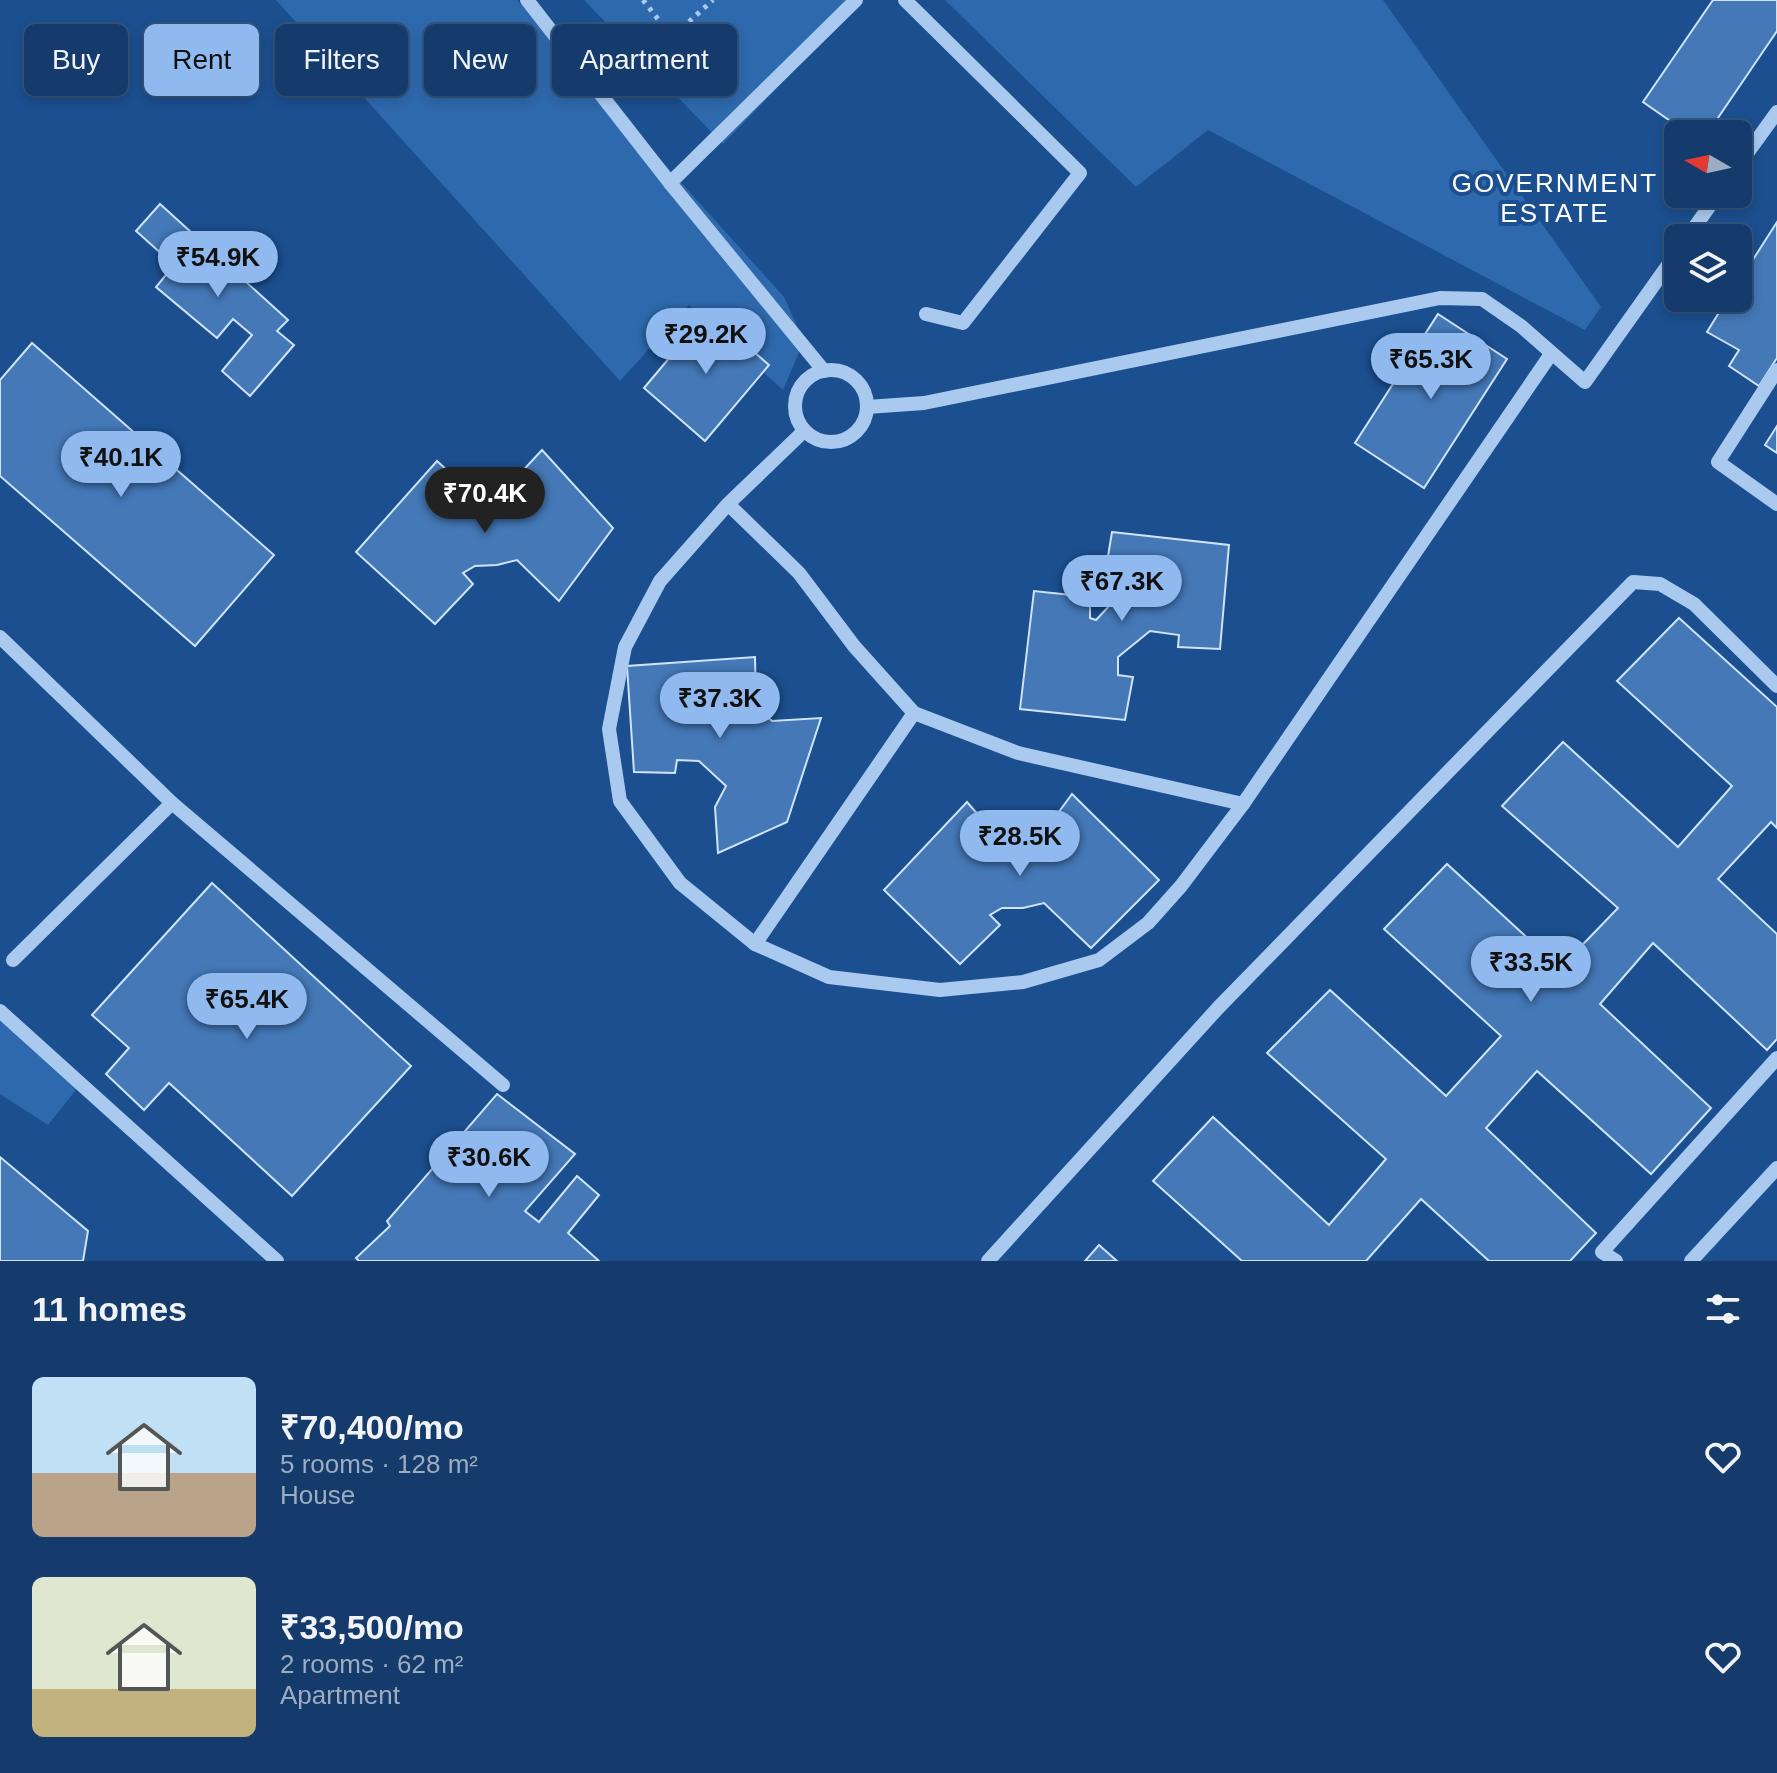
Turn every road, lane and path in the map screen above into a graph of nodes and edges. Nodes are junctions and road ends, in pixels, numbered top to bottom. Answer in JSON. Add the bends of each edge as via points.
{"nodes":[{"id":1,"x":527,"y":0,"type":"edge"},
{"id":2,"x":643,"y":0,"type":"edge"},
{"id":3,"x":713,"y":0,"type":"edge"},
{"id":4,"x":856,"y":0,"type":"edge"},
{"id":5,"x":905,"y":0,"type":"edge"},
{"id":6,"x":1777,"y":112,"type":"edge"},
{"id":7,"x":1752,"y":147,"type":"edge"},
{"id":8,"x":670,"y":183,"type":"junction"},
{"id":9,"x":1664,"y":271,"type":"edge"},
{"id":10,"x":926,"y":314,"type":"dead end"},
{"id":11,"x":1551,"y":354,"type":"junction"},
{"id":12,"x":1777,"y":370,"type":"edge"},
{"id":13,"x":824,"y":371,"type":"junction"},
{"id":14,"x":867,"y":407,"type":"junction"},
{"id":15,"x":804,"y":431,"type":"junction"},
{"id":16,"x":728,"y":504,"type":"junction"},
{"id":17,"x":1777,"y":504,"type":"edge"},
{"id":18,"x":0,"y":637,"type":"edge"},
{"id":19,"x":1777,"y":686,"type":"edge"},
{"id":20,"x":914,"y":713,"type":"junction"},
{"id":21,"x":172,"y":803,"type":"junction"},
{"id":22,"x":1243,"y":804,"type":"junction"},
{"id":23,"x":755,"y":944,"type":"junction"},
{"id":24,"x":13,"y":960,"type":"dead end"},
{"id":25,"x":0,"y":1011,"type":"edge"},
{"id":26,"x":1777,"y":1058,"type":"edge"},
{"id":27,"x":503,"y":1085,"type":"dead end"},
{"id":28,"x":1777,"y":1168,"type":"edge"},
{"id":29,"x":1598,"y":1256,"type":"edge"},
{"id":30,"x":277,"y":1261,"type":"edge"},
{"id":31,"x":988,"y":1261,"type":"edge"},
{"id":32,"x":1616,"y":1261,"type":"edge"},
{"id":33,"x":1691,"y":1261,"type":"edge"}],
"edges":[{"from":1,"to":8,"type":"street"},
{"from":2,"to":3,"type":"path","via":[[672,37]]},
{"from":4,"to":8,"type":"street"},
{"from":5,"to":10,"type":"street","via":[[1080,173],[963,323]]},
{"from":6,"to":7,"type":"street"},
{"from":8,"to":13,"type":"street"},
{"from":9,"to":11,"type":"street","via":[[1585,382]]},
{"from":11,"to":14,"type":"street","via":[[1482,299],[1440,298],[924,403]]},
{"from":11,"to":22,"type":"street"},
{"from":12,"to":17,"type":"street","via":[[1718,462]]},
{"from":13,"to":14,"type":"street","via":[[852,377]]},
{"from":13,"to":15,"type":"street","via":[[808,378],[796,398]]},
{"from":14,"to":15,"type":"street","via":[[858,430],[838,442]]},
{"from":15,"to":16,"type":"street"},
{"from":16,"to":20,"type":"street","via":[[799,573]]},
{"from":16,"to":23,"type":"street","via":[[660,581],[625,647],[609,729],[620,801],[680,883]]},
{"from":18,"to":21,"type":"street"},
{"from":19,"to":31,"type":"street","via":[[1694,604],[1660,584],[1633,582],[1218,1008]]},
{"from":20,"to":22,"type":"street","via":[[1018,753]]},
{"from":20,"to":23,"type":"street"},
{"from":21,"to":24,"type":"street"},
{"from":21,"to":27,"type":"street"},
{"from":22,"to":23,"type":"street","via":[[1148,923],[1099,960],[1023,982],[940,990],[829,977]]},
{"from":25,"to":30,"type":"street"},
{"from":26,"to":29,"type":"street"},
{"from":28,"to":33,"type":"street"},
{"from":29,"to":32,"type":"street"}]}
